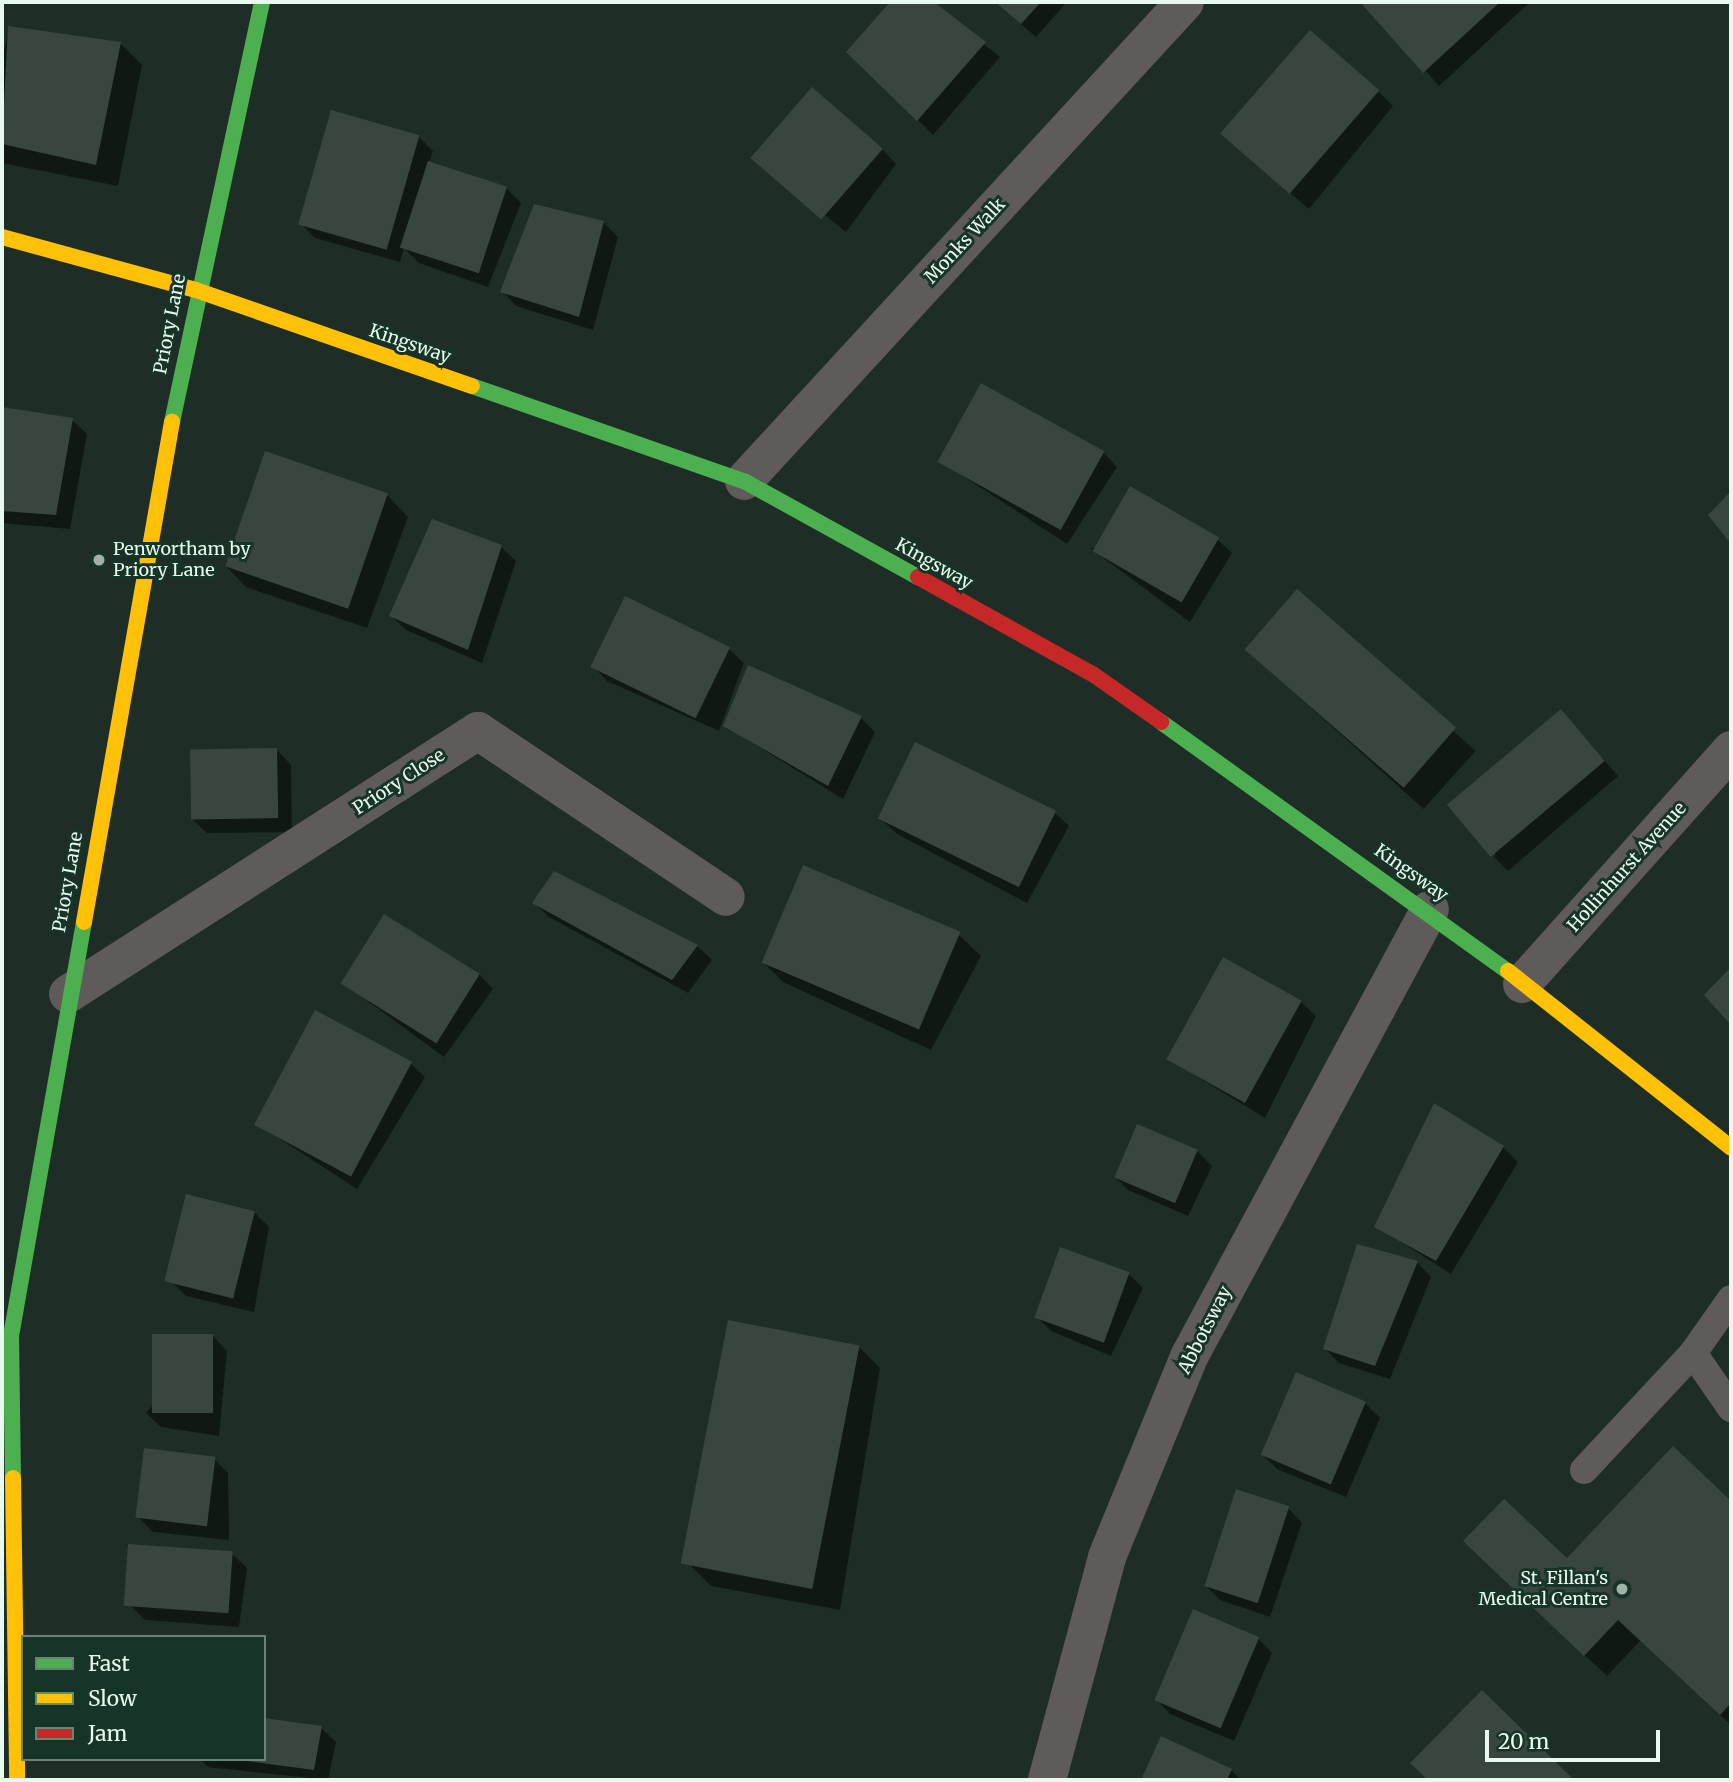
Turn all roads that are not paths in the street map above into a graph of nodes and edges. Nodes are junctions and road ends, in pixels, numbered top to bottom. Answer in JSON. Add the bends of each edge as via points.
{"nodes":[{"id":1,"x":262,"y":2,"type":"edge"},
{"id":2,"x":1185,"y":2,"type":"edge"},
{"id":3,"x":2,"y":237,"type":"edge"},
{"id":4,"x":196,"y":290,"type":"junction"},
{"id":5,"x":744,"y":481,"type":"junction"},
{"id":6,"x":1731,"y":750,"type":"edge"},
{"id":7,"x":726,"y":897,"type":"dead end"},
{"id":8,"x":1430,"y":909,"type":"junction"},
{"id":9,"x":1522,"y":984,"type":"junction"},
{"id":10,"x":68,"y":994,"type":"junction"},
{"id":11,"x":1731,"y":1148,"type":"edge"},
{"id":12,"x":1731,"y":1299,"type":"edge"},
{"id":13,"x":6,"y":1335,"type":"edge"},
{"id":14,"x":1693,"y":1353,"type":"junction"},
{"id":15,"x":1731,"y":1408,"type":"edge"},
{"id":16,"x":1584,"y":1469,"type":"dead end"},
{"id":17,"x":17,"y":1780,"type":"edge"},
{"id":18,"x":1047,"y":1780,"type":"edge"}],
"edges":[{"from":1,"to":4,"type":"street","name":"Priory Lane"},
{"from":2,"to":5,"type":"street","name":"Monks Walk"},
{"from":3,"to":4,"type":"street","name":"Kingsway"},
{"from":4,"to":5,"type":"street","name":"Kingsway"},
{"from":4,"to":10,"type":"street","name":"Priory Lane"},
{"from":5,"to":8,"type":"street","name":"Kingsway","via":[[1094,674]]},
{"from":6,"to":9,"type":"street","name":"Hollinhurst Avenue"},
{"from":7,"to":10,"type":"street","name":"Priory Close","via":[[478,731]]},
{"from":8,"to":9,"type":"street","name":"Kingsway"},
{"from":8,"to":18,"type":"street","name":"Abbotsway","via":[[1190,1355],[1107,1557]]},
{"from":9,"to":11,"type":"street","name":"Kingsway"},
{"from":10,"to":13,"type":"street","name":"Priory Lane"},
{"from":12,"to":14,"type":"lane"},
{"from":13,"to":17,"type":"street","name":"Priory Lane"},
{"from":14,"to":15,"type":"lane"},
{"from":14,"to":16,"type":"lane"}]}
